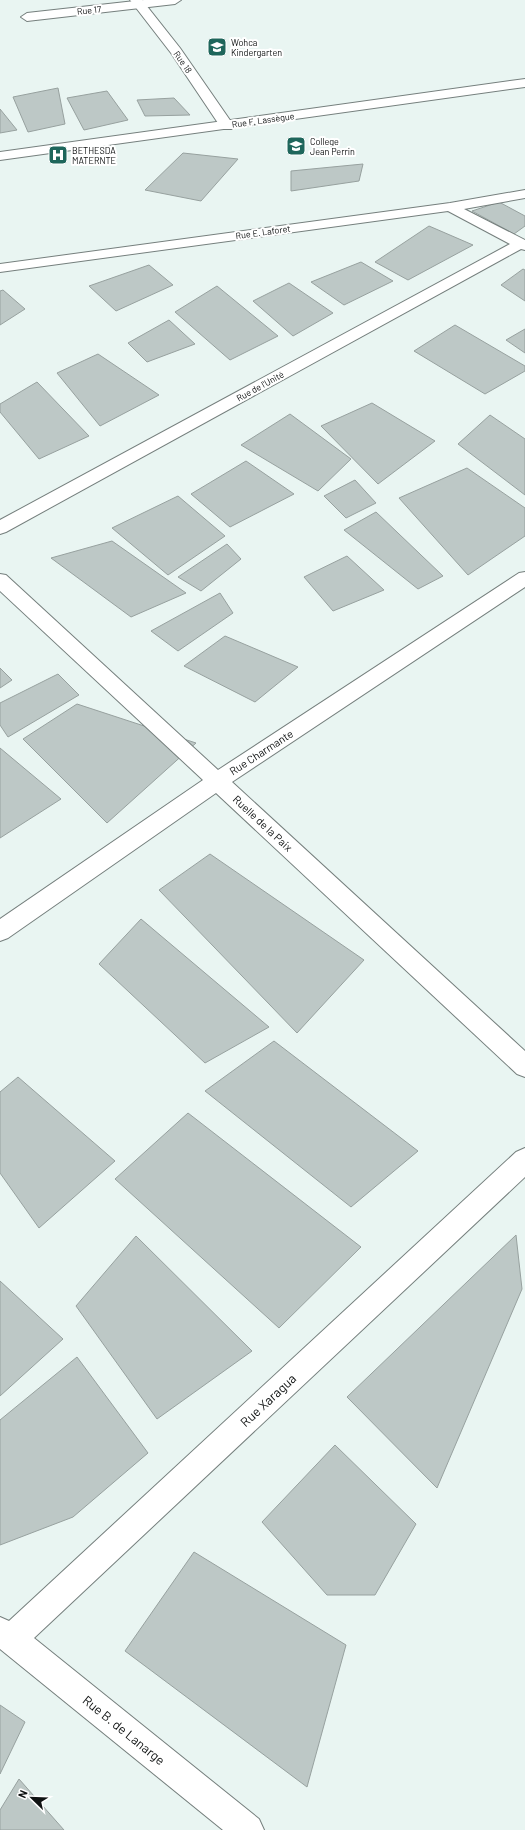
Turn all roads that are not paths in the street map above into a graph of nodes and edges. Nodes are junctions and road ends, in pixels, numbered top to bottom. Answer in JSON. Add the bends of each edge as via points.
{"nodes":[{"id":1,"x":175,"y":0,"type":"edge"},
{"id":2,"x":138,"y":3,"type":"edge"},
{"id":3,"x":27,"y":17,"type":"dead end"},
{"id":4,"x":525,"y":83,"type":"edge"},
{"id":5,"x":227,"y":126,"type":"junction"},
{"id":6,"x":0,"y":156,"type":"edge"},
{"id":7,"x":525,"y":194,"type":"edge"},
{"id":8,"x":450,"y":207,"type":"junction"},
{"id":9,"x":523,"y":245,"type":"edge"},
{"id":10,"x":0,"y":268,"type":"edge"},
{"id":11,"x":0,"y":528,"type":"edge"},
{"id":12,"x":525,"y":578,"type":"edge"},
{"id":13,"x":0,"y":580,"type":"edge"},
{"id":14,"x":218,"y":781,"type":"junction"},
{"id":15,"x":0,"y":931,"type":"edge"},
{"id":16,"x":525,"y":1066,"type":"edge"},
{"id":17,"x":525,"y":1160,"type":"edge"},
{"id":18,"x":6,"y":1635,"type":"edge"},
{"id":19,"x":248,"y":1830,"type":"edge"}],
"edges":[{"from":1,"to":2,"type":"street","name":"Rue 17"},
{"from":2,"to":3,"type":"street","name":"Rue 17"},
{"from":2,"to":5,"type":"street","name":"Rue 18","via":[[176,51]]},
{"from":4,"to":5,"type":"street","name":"Rue F. Lassègue"},
{"from":5,"to":6,"type":"street","name":"Rue F. Lassègue"},
{"from":7,"to":8,"type":"street","name":"Rue E. Laforet"},
{"from":8,"to":9,"type":"street"},
{"from":8,"to":10,"type":"street","name":"Rue E. Laforet"},
{"from":9,"to":11,"type":"street","name":"Rue de l'Unité"},
{"from":12,"to":14,"type":"street","name":"Rue Charmante"},
{"from":13,"to":14,"type":"street","name":"Ruelle de la Paix"},
{"from":14,"to":15,"type":"street","name":"Rue Charmante"},
{"from":14,"to":16,"type":"street","name":"Ruelle de la Paix"},
{"from":17,"to":18,"type":"street","name":"Rue Xaragua"},
{"from":18,"to":19,"type":"street","name":"Rue B. de Lanarge"}]}
